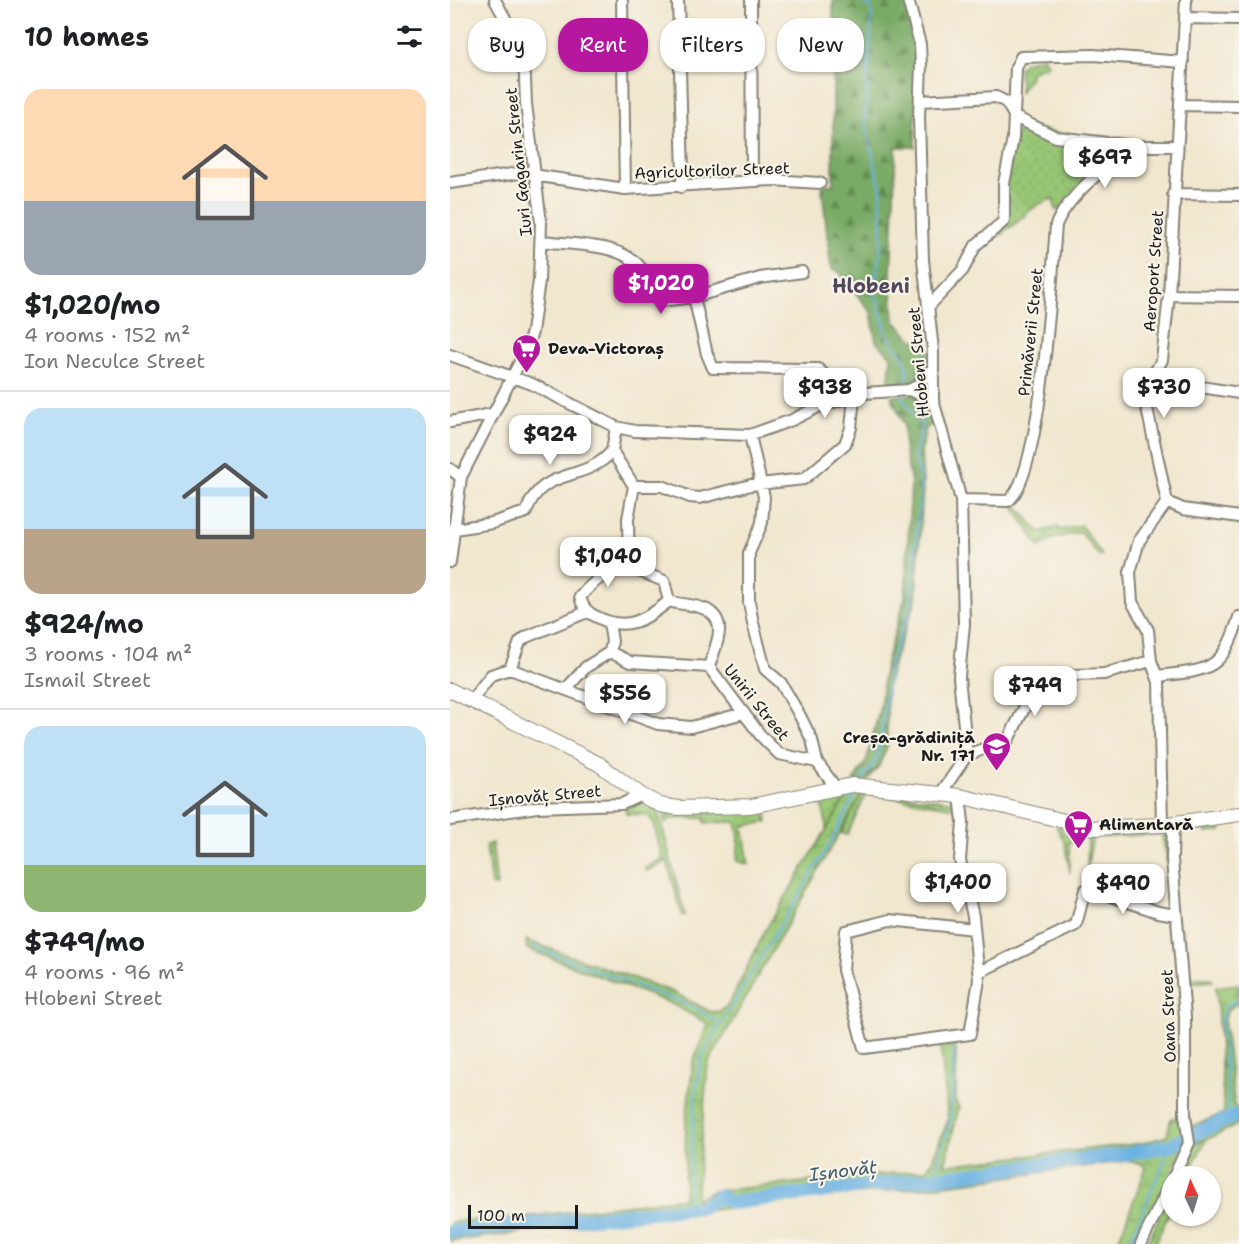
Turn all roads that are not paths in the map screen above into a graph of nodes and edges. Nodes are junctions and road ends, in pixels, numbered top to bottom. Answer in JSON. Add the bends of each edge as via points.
{"nodes":[{"id":1,"x":495,"y":0,"type":"edge"},
{"id":2,"x":622,"y":0,"type":"edge"},
{"id":3,"x":678,"y":0,"type":"edge"},
{"id":4,"x":751,"y":0,"type":"edge"},
{"id":5,"x":909,"y":0,"type":"edge"},
{"id":6,"x":1186,"y":0,"type":"edge"},
{"id":7,"x":1185,"y":18,"type":"junction"},
{"id":8,"x":1239,"y":19,"type":"edge"},
{"id":9,"x":1183,"y":62,"type":"junction"},
{"id":10,"x":920,"y":101,"type":"junction"},
{"id":11,"x":1181,"y":105,"type":"junction"},
{"id":12,"x":1239,"y":106,"type":"edge"},
{"id":13,"x":1015,"y":117,"type":"junction"},
{"id":14,"x":1134,"y":146,"type":"junction"},
{"id":15,"x":1177,"y":146,"type":"junction"},
{"id":16,"x":533,"y":173,"type":"junction"},
{"id":17,"x":752,"y":181,"type":"junction"},
{"id":18,"x":450,"y":183,"type":"edge"},
{"id":19,"x":820,"y":183,"type":"dead end"},
{"id":20,"x":681,"y":187,"type":"junction"},
{"id":21,"x":625,"y":189,"type":"junction"},
{"id":22,"x":1173,"y":194,"type":"junction"},
{"id":23,"x":1239,"y":195,"type":"edge"},
{"id":24,"x":541,"y":241,"type":"junction"},
{"id":25,"x":802,"y":272,"type":"dead end"},
{"id":26,"x":1169,"y":295,"type":"junction"},
{"id":27,"x":1239,"y":296,"type":"edge"},
{"id":28,"x":694,"y":297,"type":"junction"},
{"id":29,"x":928,"y":306,"type":"junction"},
{"id":30,"x":450,"y":355,"type":"edge"},
{"id":31,"x":933,"y":367,"type":"junction"},
{"id":32,"x":1154,"y":376,"type":"junction"},
{"id":33,"x":511,"y":379,"type":"junction"},
{"id":34,"x":837,"y":386,"type":"junction"},
{"id":35,"x":906,"y":390,"type":"junction"},
{"id":36,"x":1239,"y":393,"type":"edge"},
{"id":37,"x":859,"y":395,"type":"junction"},
{"id":38,"x":933,"y":400,"type":"junction"},
{"id":39,"x":842,"y":401,"type":"junction"},
{"id":40,"x":492,"y":414,"type":"junction"},
{"id":41,"x":450,"y":422,"type":"edge"},
{"id":42,"x":616,"y":427,"type":"junction"},
{"id":43,"x":750,"y":435,"type":"junction"},
{"id":44,"x":612,"y":451,"type":"junction"},
{"id":45,"x":450,"y":469,"type":"edge"},
{"id":46,"x":461,"y":477,"type":"junction"},
{"id":47,"x":762,"y":485,"type":"junction"},
{"id":48,"x":634,"y":486,"type":"junction"},
{"id":49,"x":961,"y":500,"type":"junction"},
{"id":50,"x":1167,"y":502,"type":"junction"},
{"id":51,"x":1239,"y":517,"type":"edge"},
{"id":52,"x":455,"y":528,"type":"junction"},
{"id":53,"x":450,"y":562,"type":"edge"},
{"id":54,"x":629,"y":567,"type":"junction"},
{"id":55,"x":669,"y":601,"type":"junction"},
{"id":56,"x":587,"y":612,"type":"junction"},
{"id":57,"x":1239,"y":616,"type":"edge"},
{"id":58,"x":609,"y":623,"type":"junction"},
{"id":59,"x":610,"y":652,"type":"junction"},
{"id":60,"x":1151,"y":661,"type":"junction"},
{"id":61,"x":709,"y":667,"type":"junction"},
{"id":62,"x":510,"y":669,"type":"junction"},
{"id":63,"x":1157,"y":676,"type":"junction"},
{"id":64,"x":566,"y":689,"type":"junction"},
{"id":65,"x":450,"y":690,"type":"edge"},
{"id":66,"x":470,"y":702,"type":"junction"},
{"id":67,"x":744,"y":713,"type":"junction"},
{"id":68,"x":967,"y":755,"type":"junction"},
{"id":69,"x":817,"y":762,"type":"junction"},
{"id":70,"x":836,"y":788,"type":"junction"},
{"id":71,"x":941,"y":793,"type":"junction"},
{"id":72,"x":640,"y":795,"type":"junction"},
{"id":73,"x":960,"y":796,"type":"junction"},
{"id":74,"x":1239,"y":814,"type":"edge"},
{"id":75,"x":450,"y":820,"type":"edge"},
{"id":76,"x":1168,"y":825,"type":"junction"},
{"id":77,"x":1176,"y":915,"type":"junction"},
{"id":78,"x":974,"y":929,"type":"junction"},
{"id":79,"x":979,"y":972,"type":"junction"},
{"id":80,"x":1178,"y":1166,"type":"edge"},
{"id":81,"x":1161,"y":1203,"type":"edge"},
{"id":82,"x":1141,"y":1244,"type":"edge"}],
"edges":[{"from":1,"to":16,"type":"street","name":"Iuri Gagarin Street","via":[[524,53]]},
{"from":2,"to":21,"type":"street"},
{"from":3,"to":20,"type":"street"},
{"from":4,"to":17,"type":"street"},
{"from":5,"to":10,"type":"street","name":"Hlobeni Street","via":[[920,44]]},
{"from":6,"to":7,"type":"street","name":"Aeroport Street"},
{"from":7,"to":8,"type":"street"},
{"from":7,"to":9,"type":"street","name":"Aeroport Street"},
{"from":9,"to":11,"type":"street","name":"Aeroport Street"},
{"from":9,"to":13,"type":"street","via":[[1093,55],[1021,57],[1016,68]]},
{"from":10,"to":13,"type":"street","via":[[996,97],[1006,102]]},
{"from":10,"to":29,"type":"street","name":"Hlobeni Street","via":[[923,261]]},
{"from":11,"to":12,"type":"street"},
{"from":11,"to":15,"type":"street","name":"Aeroport Street"},
{"from":13,"to":14,"type":"street","via":[[1056,137]]},
{"from":13,"to":29,"type":"street","via":[[1004,183],[1004,221],[976,245],[963,270]]},
{"from":14,"to":15,"type":"street"},
{"from":14,"to":49,"type":"street","name":"Primăverii Street","via":[[1066,206],[1056,225],[1045,358],[1030,456],[1016,491],[1008,501]]},
{"from":15,"to":22,"type":"street","name":"Aeroport Street"},
{"from":16,"to":18,"type":"street","name":"Agricultorilor Street"},
{"from":16,"to":21,"type":"street","name":"Agricultorilor Street"},
{"from":16,"to":24,"type":"street","name":"Iuri Gagarin Street"},
{"from":17,"to":19,"type":"street","name":"Agricultorilor Street"},
{"from":17,"to":20,"type":"street","name":"Agricultorilor Street"},
{"from":20,"to":21,"type":"street","name":"Agricultorilor Street"},
{"from":22,"to":23,"type":"street"},
{"from":22,"to":26,"type":"street","name":"Aeroport Street"},
{"from":24,"to":28,"type":"street","via":[[619,254],[643,270],[661,301]]},
{"from":24,"to":33,"type":"street","name":"Iuri Gagarin Street","via":[[532,332]]},
{"from":25,"to":28,"type":"street","via":[[760,278]]},
{"from":26,"to":27,"type":"street"},
{"from":26,"to":32,"type":"street","name":"Aeroport Street","via":[[1162,360]]},
{"from":28,"to":34,"type":"street","via":[[713,368],[818,369]]},
{"from":29,"to":31,"type":"street","name":"Hlobeni Street"},
{"from":30,"to":33,"type":"street"},
{"from":31,"to":35,"type":"street","via":[[917,386]]},
{"from":31,"to":38,"type":"street","name":"Hlobeni Street"},
{"from":32,"to":36,"type":"street","via":[[1168,382]]},
{"from":32,"to":50,"type":"street","name":"Aeroport Street","via":[[1145,399]]},
{"from":33,"to":40,"type":"street","name":"Iuri Gagarin Street"},
{"from":33,"to":42,"type":"street","via":[[572,402]]},
{"from":34,"to":37,"type":"street"},
{"from":34,"to":39,"type":"street"},
{"from":35,"to":37,"type":"street"},
{"from":35,"to":38,"type":"street"},
{"from":37,"to":39,"type":"street"},
{"from":37,"to":47,"type":"street","via":[[845,444],[804,478]]},
{"from":38,"to":49,"type":"street","name":"Hlobeni Street"},
{"from":39,"to":43,"type":"street"},
{"from":40,"to":41,"type":"street"},
{"from":40,"to":46,"type":"street","name":"Iuri Gagarin Street"},
{"from":42,"to":43,"type":"street"},
{"from":42,"to":44,"type":"street"},
{"from":43,"to":47,"type":"street","name":"Unirii Street"},
{"from":44,"to":48,"type":"street"},
{"from":44,"to":52,"type":"street","via":[[588,470],[558,477],[536,491],[526,512],[492,524]]},
{"from":45,"to":46,"type":"street"},
{"from":46,"to":52,"type":"street","name":"Iuri Gagarin Street"},
{"from":47,"to":48,"type":"street","via":[[700,498],[662,486]]},
{"from":47,"to":69,"type":"street","name":"Unirii Street","via":[[762,523],[749,553],[753,623],[765,669],[781,683],[793,703],[812,740]]},
{"from":48,"to":54,"type":"street","via":[[628,519]]},
{"from":49,"to":68,"type":"street","name":"Hlobeni Street","via":[[964,624],[959,677]]},
{"from":50,"to":51,"type":"street","via":[[1183,509]]},
{"from":50,"to":60,"type":"street","via":[[1139,541],[1130,572],[1132,602],[1148,630]]},
{"from":52,"to":53,"type":"street","name":"Iuri Gagarin Street"},
{"from":54,"to":55,"type":"street","via":[[663,581]]},
{"from":54,"to":56,"type":"street","via":[[604,573],[594,580],[580,597]]},
{"from":55,"to":58,"type":"street","via":[[640,621],[626,625]]},
{"from":55,"to":61,"type":"street","via":[[707,610],[718,623],[720,632]]},
{"from":56,"to":58,"type":"street"},
{"from":56,"to":62,"type":"street","via":[[526,637],[520,642]]},
{"from":57,"to":63,"type":"street","via":[[1234,632],[1211,667],[1200,672]]},
{"from":58,"to":59,"type":"street"},
{"from":59,"to":61,"type":"street","via":[[630,662]]},
{"from":59,"to":64,"type":"street","via":[[586,667]]},
{"from":60,"to":63,"type":"street"},
{"from":60,"to":68,"type":"street","via":[[1104,674],[1045,676],[1038,681],[1008,740]]},
{"from":61,"to":67,"type":"street","name":"Unirii Street"},
{"from":62,"to":64,"type":"street"},
{"from":62,"to":66,"type":"street","via":[[491,675]]},
{"from":63,"to":76,"type":"street"},
{"from":64,"to":67,"type":"street","via":[[671,726],[705,725]]},
{"from":65,"to":66,"type":"main road"},
{"from":66,"to":72,"type":"main road","via":[[599,764]]},
{"from":67,"to":69,"type":"street","name":"Unirii Street","via":[[779,754]]},
{"from":68,"to":71,"type":"street"},
{"from":69,"to":70,"type":"street","name":"Unirii Street"},
{"from":70,"to":71,"type":"main road","via":[[859,785]]},
{"from":70,"to":72,"type":"main road","via":[[751,806],[706,809],[660,805]]},
{"from":71,"to":73,"type":"main road"},
{"from":72,"to":75,"type":"street","name":"Ișnovăț Street","via":[[622,804],[537,807]]},
{"from":73,"to":76,"type":"main road","via":[[1094,828]]},
{"from":73,"to":78,"type":"street","via":[[960,860]]},
{"from":74,"to":76,"type":"main road"},
{"from":76,"to":77,"type":"street","name":"Oana Street"},
{"from":77,"to":79,"type":"street","via":[[1085,890],[1076,925]]},
{"from":77,"to":80,"type":"street","name":"Oana Street","via":[[1185,1017],[1189,1143]]},
{"from":78,"to":79,"type":"street"},
{"from":78,"to":79,"type":"street","via":[[890,920],[846,932],[843,970],[864,1048],[970,1034]]},
{"from":81,"to":82,"type":"street"}]}
